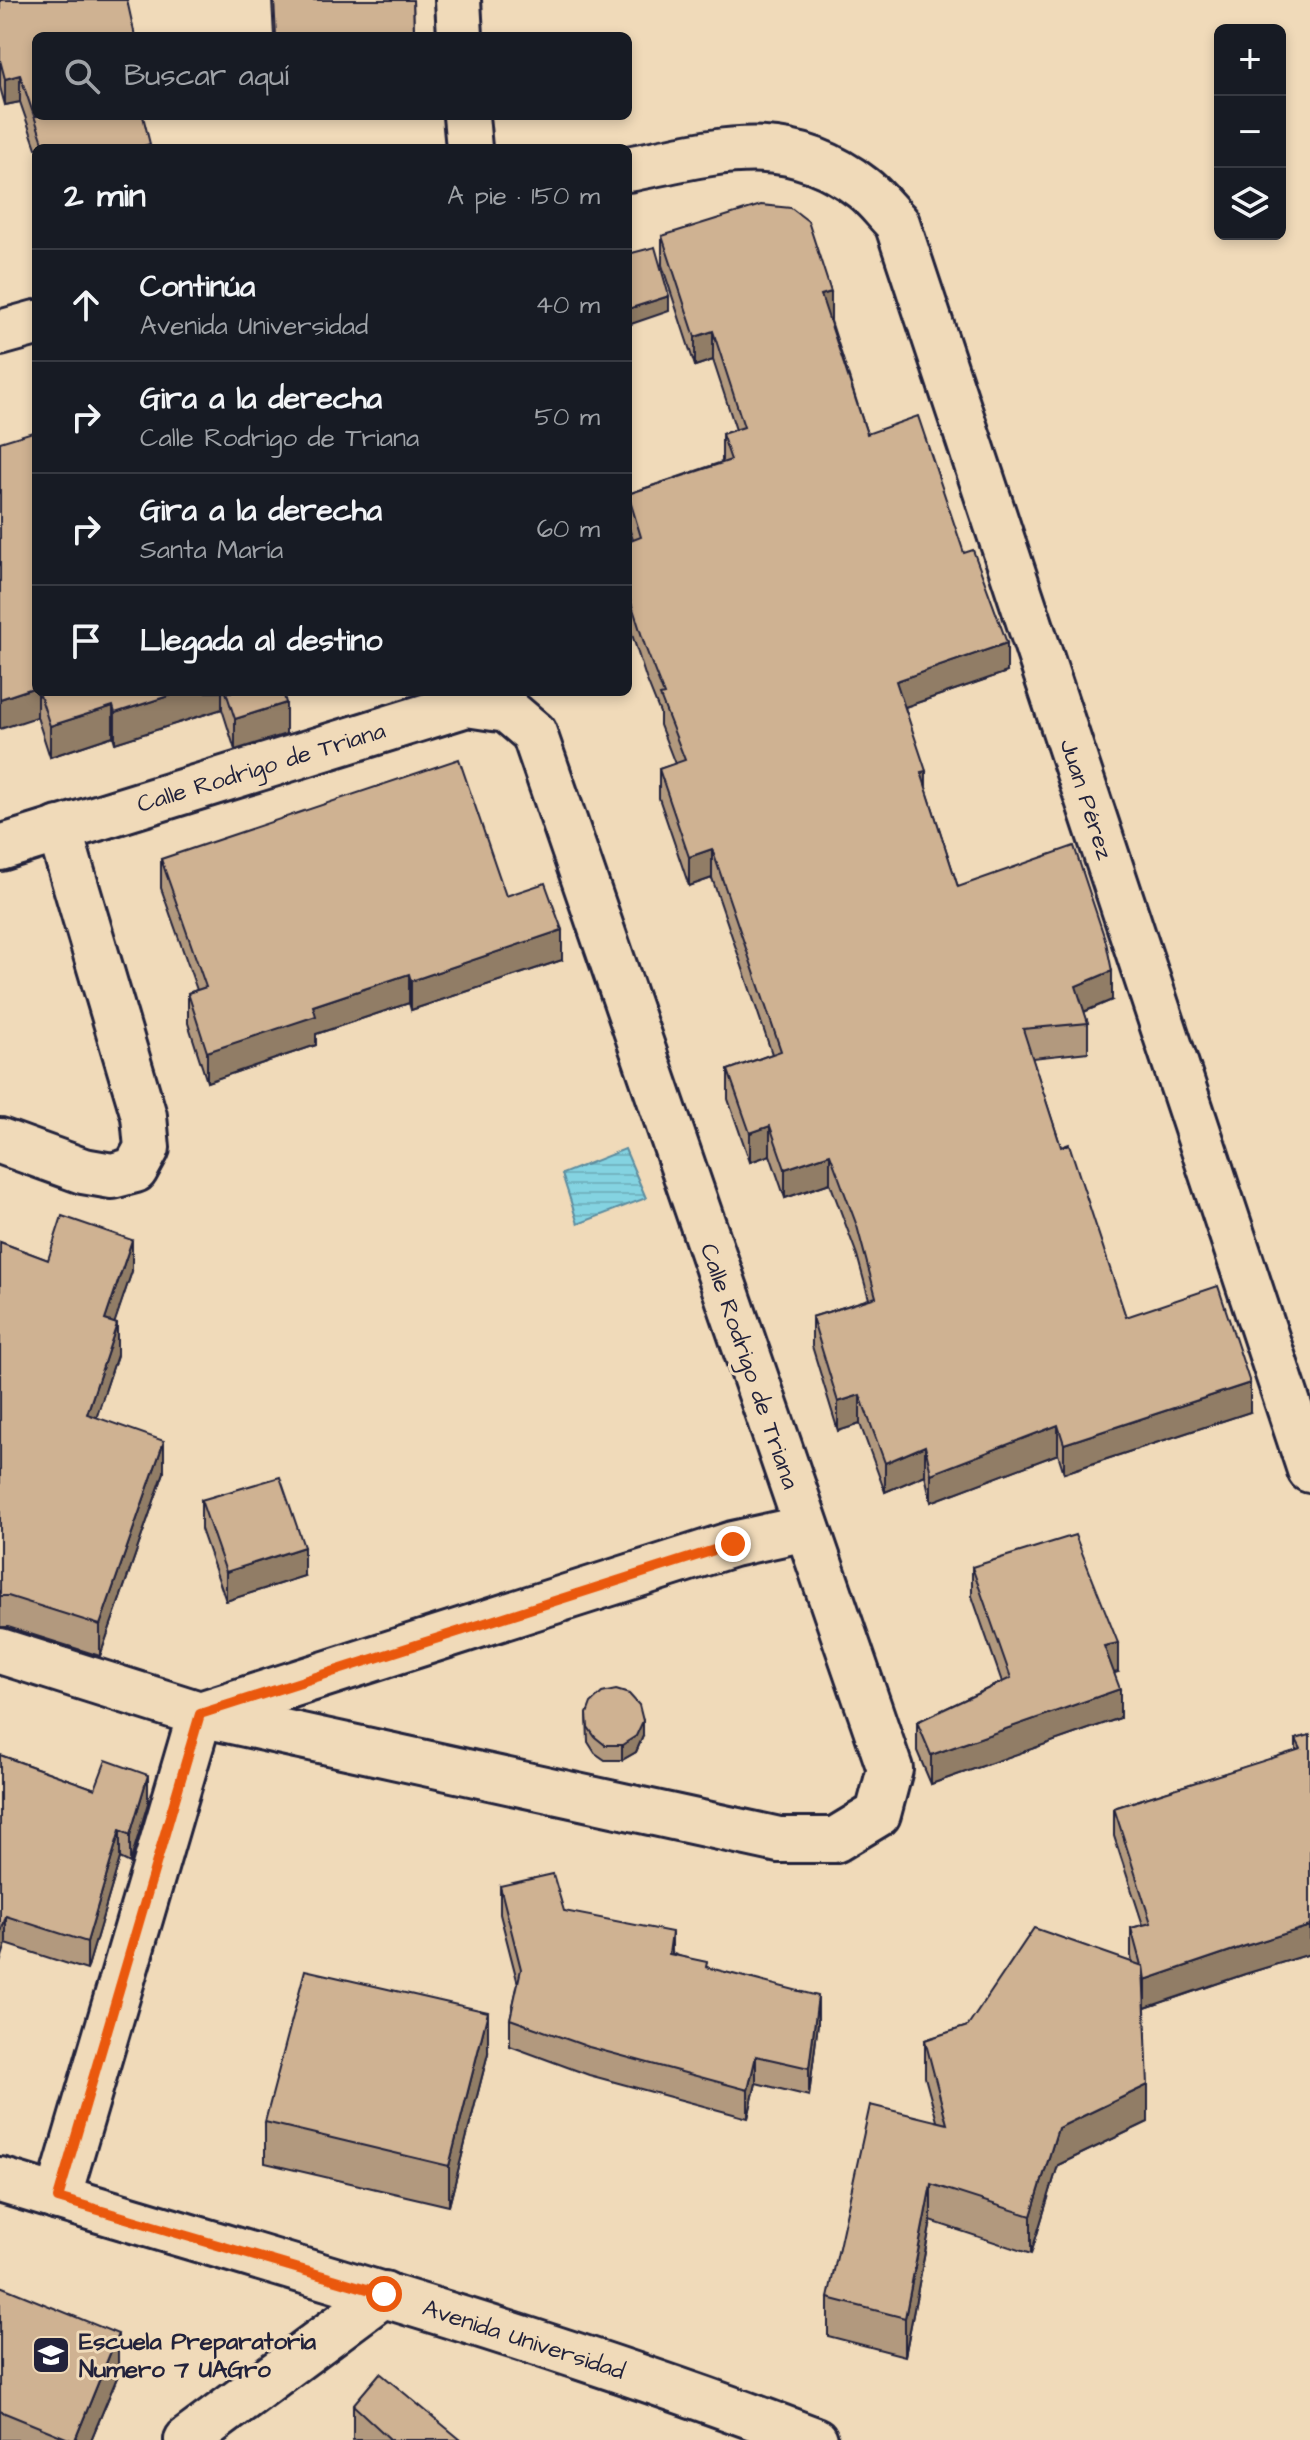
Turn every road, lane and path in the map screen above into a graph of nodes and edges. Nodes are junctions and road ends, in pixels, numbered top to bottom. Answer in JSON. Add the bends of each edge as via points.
{"nodes":[{"id":1,"x":458,"y":0,"type":"edge"},
{"id":2,"x":460,"y":32,"type":"edge"},
{"id":3,"x":466,"y":120,"type":"edge"},
{"id":4,"x":469,"y":144,"type":"edge"},
{"id":5,"x":632,"y":168,"type":"edge"},
{"id":6,"x":32,"y":324,"type":"edge"},
{"id":7,"x":0,"y":333,"type":"edge"},
{"id":8,"x":59,"y":829,"type":"junction"},
{"id":9,"x":0,"y":848,"type":"edge"},
{"id":10,"x":0,"y":1141,"type":"edge"},
{"id":11,"x":1297,"y":1387,"type":"edge"},
{"id":12,"x":1310,"y":1470,"type":"edge"},
{"id":13,"x":806,"y":1528,"type":"junction"},
{"id":14,"x":0,"y":1651,"type":"edge"},
{"id":15,"x":200,"y":1714,"type":"junction"},
{"id":16,"x":0,"y":2180,"type":"edge"},
{"id":17,"x":58,"y":2198,"type":"junction"},
{"id":18,"x":384,"y":2294,"type":"junction"},
{"id":19,"x":187,"y":2440,"type":"edge"},
{"id":20,"x":815,"y":2440,"type":"edge"}],
"edges":[{"from":1,"to":2,"type":"street"},
{"from":3,"to":4,"type":"street"},
{"from":5,"to":11,"type":"street","name":"Juan Pérez","via":[[729,150],[770,149],[820,160],[864,189],[897,223]]},
{"from":6,"to":7,"type":"street"},
{"from":8,"to":9,"type":"street","name":"Calle Rodrigo de Triana"},
{"from":8,"to":10,"type":"street","via":[[144,1116],[147,1148],[135,1170],[112,1176]]},
{"from":8,"to":13,"type":"street","name":"Calle Rodrigo de Triana","via":[[467,704],[507,710],[534,733]]},
{"from":11,"to":12,"type":"street","name":"Juan Pérez"},
{"from":13,"to":15,"type":"street","via":[[733,1544]]},
{"from":13,"to":15,"type":"street","name":"Calle Rodrigo de Triana","via":[[890,1769],[878,1814],[835,1840],[779,1840]]},
{"from":14,"to":15,"type":"street","name":"Calle Rodrigo de Triana"},
{"from":15,"to":17,"type":"street"},
{"from":16,"to":17,"type":"street","name":"Avenida Universidad"},
{"from":17,"to":18,"type":"street","name":"Avenida Universidad"},
{"from":18,"to":19,"type":"street"},
{"from":18,"to":20,"type":"street","name":"Avenida Universidad","via":[[710,2400]]}]}
